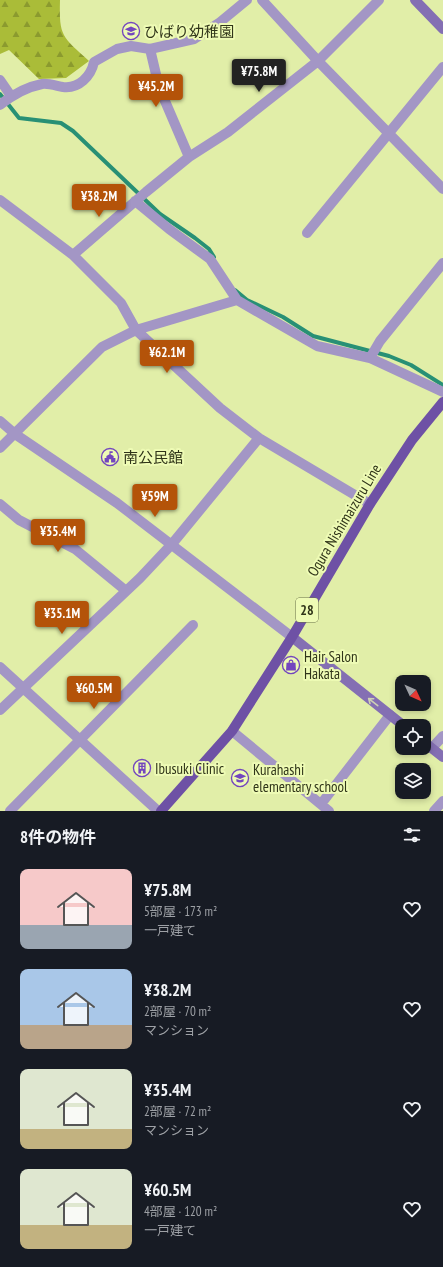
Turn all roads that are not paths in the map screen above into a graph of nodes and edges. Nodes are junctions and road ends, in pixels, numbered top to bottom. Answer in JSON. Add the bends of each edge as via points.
{"nodes":[{"id":1,"x":247,"y":0,"type":"edge"},
{"id":2,"x":262,"y":0,"type":"edge"},
{"id":3,"x":379,"y":0,"type":"edge"},
{"id":4,"x":415,"y":0,"type":"edge"},
{"id":5,"x":443,"y":28,"type":"edge"},
{"id":6,"x":150,"y":49,"type":"junction"},
{"id":7,"x":318,"y":61,"type":"junction"},
{"id":8,"x":443,"y":67,"type":"edge"},
{"id":9,"x":0,"y":80,"type":"edge"},
{"id":10,"x":11,"y":96,"type":"junction"},
{"id":11,"x":0,"y":105,"type":"edge"},
{"id":12,"x":388,"y":134,"type":"junction"},
{"id":13,"x":189,"y":157,"type":"junction"},
{"id":14,"x":443,"y":189,"type":"edge"},
{"id":15,"x":140,"y":197,"type":"junction"},
{"id":16,"x":0,"y":200,"type":"edge"},
{"id":17,"x":306,"y":233,"type":"dead end"},
{"id":18,"x":73,"y":255,"type":"junction"},
{"id":19,"x":443,"y":263,"type":"edge"},
{"id":20,"x":237,"y":300,"type":"junction"},
{"id":21,"x":136,"y":330,"type":"junction"},
{"id":22,"x":371,"y":356,"type":"junction"},
{"id":23,"x":443,"y":392,"type":"edge"},
{"id":24,"x":443,"y":402,"type":"edge"},
{"id":25,"x":0,"y":422,"type":"edge"},
{"id":26,"x":14,"y":434,"type":"junction"},
{"id":27,"x":259,"y":438,"type":"junction"},
{"id":28,"x":0,"y":448,"type":"edge"},
{"id":29,"x":0,"y":504,"type":"edge"},
{"id":30,"x":370,"y":504,"type":"junction"},
{"id":31,"x":172,"y":544,"type":"junction"},
{"id":32,"x":125,"y":590,"type":"junction"},
{"id":33,"x":193,"y":625,"type":"dead end"},
{"id":34,"x":292,"y":637,"type":"junction"},
{"id":35,"x":0,"y":668,"type":"edge"},
{"id":36,"x":22,"y":688,"type":"junction"},
{"id":37,"x":0,"y":710,"type":"edge"},
{"id":38,"x":390,"y":715,"type":"junction"},
{"id":39,"x":395,"y":719,"type":"edge"},
{"id":40,"x":232,"y":731,"type":"junction"},
{"id":41,"x":443,"y":736,"type":"edge"},
{"id":42,"x":80,"y":740,"type":"junction"},
{"id":43,"x":431,"y":743,"type":"edge"},
{"id":44,"x":431,"y":748,"type":"edge"},
{"id":45,"x":443,"y":758,"type":"edge"},
{"id":46,"x":443,"y":801,"type":"edge"},
{"id":47,"x":325,"y":808,"type":"edge"},
{"id":48,"x":10,"y":811,"type":"edge"},
{"id":49,"x":158,"y":811,"type":"edge"},
{"id":50,"x":161,"y":811,"type":"edge"},
{"id":51,"x":434,"y":811,"type":"edge"}],
"edges":[{"from":1,"to":6,"type":"street","via":[[194,39]]},
{"from":2,"to":7,"type":"street"},
{"from":3,"to":7,"type":"street"},
{"from":4,"to":5,"type":"street"},
{"from":6,"to":10,"type":"street","via":[[131,46],[117,49],[94,62],[92,72],[83,82],[66,87],[42,84]]},
{"from":6,"to":13,"type":"street","via":[[159,87]]},
{"from":7,"to":12,"type":"street"},
{"from":7,"to":13,"type":"street","via":[[228,132]]},
{"from":8,"to":12,"type":"street"},
{"from":9,"to":10,"type":"street"},
{"from":10,"to":11,"type":"street"},
{"from":12,"to":14,"type":"street"},
{"from":12,"to":17,"type":"street"},
{"from":13,"to":15,"type":"street"},
{"from":15,"to":18,"type":"street"},
{"from":15,"to":20,"type":"street","via":[[169,229],[210,259]]},
{"from":16,"to":18,"type":"street"},
{"from":18,"to":21,"type":"street","via":[[122,304]]},
{"from":19,"to":22,"type":"street","via":[[380,341]]},
{"from":20,"to":21,"type":"street"},
{"from":20,"to":22,"type":"street","via":[[317,346]]},
{"from":21,"to":26,"type":"street","via":[[102,347]]},
{"from":21,"to":27,"type":"street","via":[[220,408]]},
{"from":22,"to":23,"type":"street"},
{"from":24,"to":30,"type":"main road","name":"Ogura Nishimaizuru Line","number":"28","via":[[412,440]]},
{"from":25,"to":26,"type":"street"},
{"from":26,"to":28,"type":"street"},
{"from":26,"to":31,"type":"street","via":[[117,503]]},
{"from":27,"to":30,"type":"street"},
{"from":27,"to":31,"type":"street"},
{"from":29,"to":32,"type":"street","via":[[19,520],[75,549]]},
{"from":30,"to":34,"type":"main road","name":"Ogura Nishimaizuru Line","number":"28"},
{"from":31,"to":32,"type":"street"},
{"from":31,"to":34,"type":"street"},
{"from":32,"to":36,"type":"street"},
{"from":33,"to":42,"type":"street"},
{"from":38,"to":34,"type":"street","one_way":true},
{"from":34,"to":40,"type":"main road","name":"Ogura Nishimaizuru Line","number":"28"},
{"from":35,"to":36,"type":"street"},
{"from":36,"to":37,"type":"street"},
{"from":36,"to":42,"type":"street"},
{"from":38,"to":39,"type":"street"},
{"from":38,"to":47,"type":"street"},
{"from":40,"to":47,"type":"street"},
{"from":40,"to":50,"type":"main road","name":"Ogura Nishimaizuru Line","number":"28"},
{"from":41,"to":43,"type":"street"},
{"from":42,"to":48,"type":"street"},
{"from":42,"to":49,"type":"street"},
{"from":44,"to":45,"type":"street"},
{"from":46,"to":51,"type":"street"}]}
